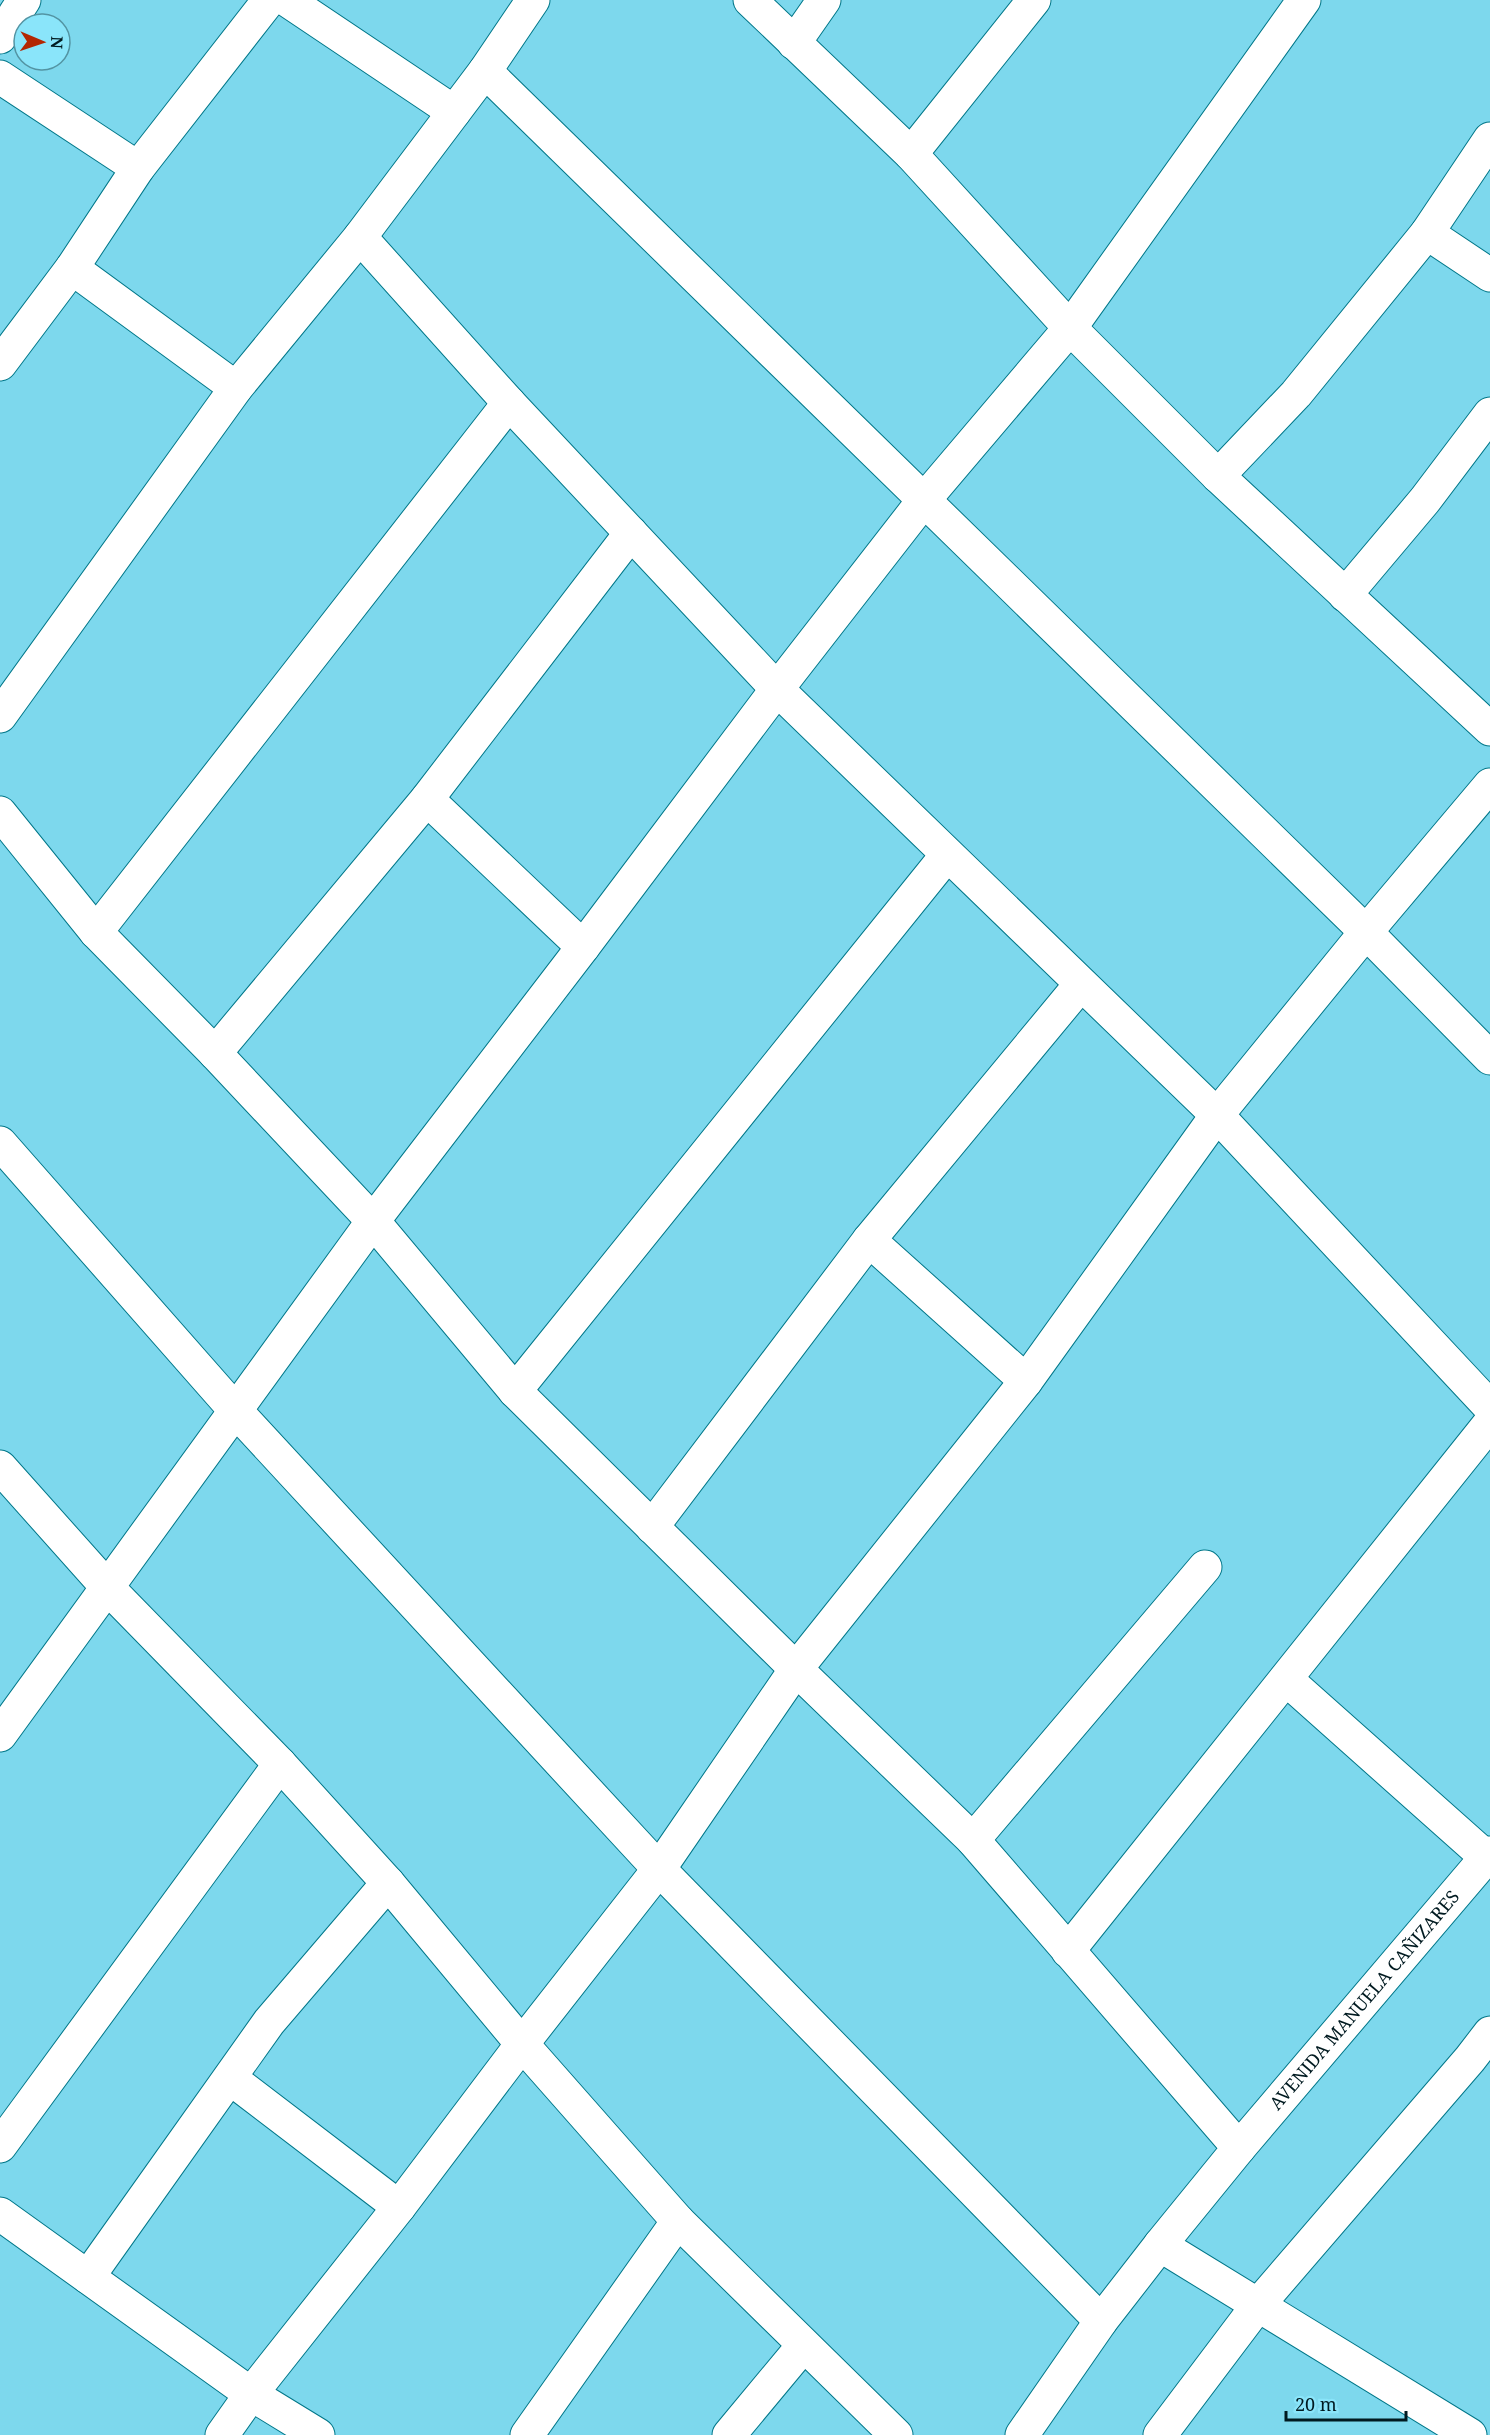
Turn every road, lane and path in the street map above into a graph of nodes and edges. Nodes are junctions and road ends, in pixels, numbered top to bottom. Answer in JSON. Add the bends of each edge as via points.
{"nodes":[{"id":1,"x":24,"y":0,"type":"edge"},
{"id":2,"x":269,"y":0,"type":"edge"},
{"id":3,"x":286,"y":0,"type":"edge"},
{"id":4,"x":534,"y":0,"type":"edge"},
{"id":5,"x":750,"y":0,"type":"edge"},
{"id":6,"x":824,"y":0,"type":"edge"},
{"id":7,"x":1034,"y":0,"type":"edge"},
{"id":8,"x":1304,"y":0,"type":"edge"},
{"id":9,"x":0,"y":37,"type":"edge"},
{"id":10,"x":794,"y":43,"type":"junction"},
{"id":11,"x":485,"y":71,"type":"junction"},
{"id":12,"x":0,"y":77,"type":"edge"},
{"id":13,"x":454,"y":112,"type":"junction"},
{"id":14,"x":1490,"y":139,"type":"edge"},
{"id":15,"x":911,"y":154,"type":"junction"},
{"id":16,"x":138,"y":168,"type":"junction"},
{"id":17,"x":1427,"y":233,"type":"junction"},
{"id":18,"x":360,"y":237,"type":"junction"},
{"id":19,"x":72,"y":268,"type":"junction"},
{"id":20,"x":1490,"y":275,"type":"edge"},
{"id":21,"x":1070,"y":328,"type":"junction"},
{"id":22,"x":0,"y":364,"type":"edge"},
{"id":23,"x":236,"y":388,"type":"junction"},
{"id":24,"x":509,"y":403,"type":"junction"},
{"id":25,"x":1490,"y":414,"type":"edge"},
{"id":26,"x":1218,"y":476,"type":"junction"},
{"id":27,"x":924,"y":500,"type":"junction"},
{"id":28,"x":631,"y":533,"type":"junction"},
{"id":29,"x":1346,"y":595,"type":"junction"},
{"id":30,"x":777,"y":689,"type":"junction"},
{"id":31,"x":0,"y":716,"type":"edge"},
{"id":32,"x":1490,"y":729,"type":"edge"},
{"id":33,"x":1489,"y":791,"type":"edge"},
{"id":34,"x":427,"y":799,"type":"junction"},
{"id":35,"x":0,"y":813,"type":"edge"},
{"id":36,"x":946,"y":855,"type":"junction"},
{"id":37,"x":96,"y":932,"type":"junction"},
{"id":38,"x":1366,"y":932,"type":"junction"},
{"id":39,"x":583,"y":947,"type":"junction"},
{"id":40,"x":1081,"y":984,"type":"junction"},
{"id":41,"x":215,"y":1053,"type":"junction"},
{"id":42,"x":1490,"y":1058,"type":"edge"},
{"id":43,"x":1217,"y":1115,"type":"junction"},
{"id":44,"x":0,"y":1143,"type":"edge"},
{"id":45,"x":373,"y":1221,"type":"junction"},
{"id":46,"x":869,"y":1240,"type":"junction"},
{"id":47,"x":1026,"y":1382,"type":"junction"},
{"id":48,"x":515,"y":1391,"type":"junction"},
{"id":49,"x":1490,"y":1407,"type":"edge"},
{"id":50,"x":235,"y":1410,"type":"junction"},
{"id":51,"x":1490,"y":1423,"type":"edge"},
{"id":52,"x":0,"y":1467,"type":"edge"},
{"id":53,"x":652,"y":1527,"type":"junction"},
{"id":54,"x":1205,"y":1567,"type":"dead end"},
{"id":55,"x":108,"y":1588,"type":"junction"},
{"id":56,"x":796,"y":1669,"type":"junction"},
{"id":57,"x":1286,"y":1679,"type":"junction"},
{"id":58,"x":0,"y":1735,"type":"edge"},
{"id":59,"x":280,"y":1764,"type":"junction"},
{"id":60,"x":973,"y":1840,"type":"junction"},
{"id":61,"x":1488,"y":1856,"type":"edge"},
{"id":62,"x":658,"y":1869,"type":"junction"},
{"id":63,"x":388,"y":1883,"type":"junction"},
{"id":64,"x":1068,"y":1951,"type":"junction"},
{"id":65,"x":1490,"y":2033,"type":"edge"},
{"id":66,"x":522,"y":2044,"type":"junction"},
{"id":67,"x":230,"y":2078,"type":"junction"},
{"id":68,"x":0,"y":2146,"type":"edge"},
{"id":69,"x":1239,"y":2148,"type":"junction"},
{"id":70,"x":399,"y":2207,"type":"junction"},
{"id":71,"x":0,"y":2214,"type":"edge"},
{"id":72,"x":678,"y":2221,"type":"junction"},
{"id":73,"x":1160,"y":2245,"type":"junction"},
{"id":74,"x":88,"y":2277,"type":"junction"},
{"id":75,"x":1258,"y":2305,"type":"junction"},
{"id":76,"x":1101,"y":2321,"type":"junction"},
{"id":77,"x":803,"y":2346,"type":"junction"},
{"id":78,"x":251,"y":2394,"type":"junction"},
{"id":79,"x":222,"y":2435,"type":"edge"},
{"id":80,"x":318,"y":2435,"type":"edge"},
{"id":81,"x":527,"y":2435,"type":"edge"},
{"id":82,"x":729,"y":2435,"type":"edge"},
{"id":83,"x":896,"y":2435,"type":"edge"},
{"id":84,"x":1022,"y":2435,"type":"edge"},
{"id":85,"x":1160,"y":2435,"type":"edge"},
{"id":86,"x":1470,"y":2435,"type":"edge"}],
"edges":[{"from":1,"to":9,"type":"street"},
{"from":2,"to":16,"type":"street"},
{"from":3,"to":13,"type":"street"},
{"from":4,"to":11,"type":"street"},
{"from":5,"to":10,"type":"street"},
{"from":6,"to":10,"type":"street"},
{"from":7,"to":15,"type":"street"},
{"from":8,"to":21,"type":"street"},
{"from":10,"to":15,"type":"street"},
{"from":11,"to":13,"type":"street"},
{"from":11,"to":27,"type":"street"},
{"from":12,"to":16,"type":"street"},
{"from":13,"to":18,"type":"street"},
{"from":14,"to":17,"type":"street"},
{"from":15,"to":21,"type":"street"},
{"from":16,"to":19,"type":"street"},
{"from":17,"to":20,"type":"street"},
{"from":17,"to":26,"type":"street","via":[[1296,394]]},
{"from":18,"to":23,"type":"street"},
{"from":18,"to":24,"type":"street"},
{"from":19,"to":22,"type":"street"},
{"from":19,"to":23,"type":"street"},
{"from":21,"to":26,"type":"street"},
{"from":21,"to":27,"type":"street"},
{"from":23,"to":31,"type":"street"},
{"from":24,"to":28,"type":"street"},
{"from":24,"to":37,"type":"street"},
{"from":25,"to":29,"type":"street"},
{"from":26,"to":29,"type":"street"},
{"from":27,"to":30,"type":"street"},
{"from":27,"to":38,"type":"street"},
{"from":28,"to":30,"type":"street"},
{"from":28,"to":34,"type":"street"},
{"from":29,"to":32,"type":"street"},
{"from":30,"to":36,"type":"street"},
{"from":30,"to":39,"type":"street"},
{"from":33,"to":38,"type":"street"},
{"from":34,"to":39,"type":"street"},
{"from":34,"to":41,"type":"street"},
{"from":35,"to":37,"type":"street"},
{"from":36,"to":40,"type":"street"},
{"from":36,"to":48,"type":"street"},
{"from":37,"to":41,"type":"street"},
{"from":38,"to":42,"type":"street"},
{"from":38,"to":43,"type":"street"},
{"from":39,"to":45,"type":"street"},
{"from":40,"to":43,"type":"street"},
{"from":40,"to":46,"type":"street"},
{"from":41,"to":45,"type":"street"},
{"from":43,"to":47,"type":"street"},
{"from":43,"to":49,"type":"street"},
{"from":44,"to":50,"type":"street"},
{"from":45,"to":48,"type":"street"},
{"from":45,"to":50,"type":"street"},
{"from":46,"to":47,"type":"street"},
{"from":46,"to":53,"type":"street"},
{"from":47,"to":56,"type":"street"},
{"from":48,"to":53,"type":"street"},
{"from":50,"to":55,"type":"street"},
{"from":50,"to":62,"type":"street"},
{"from":51,"to":57,"type":"street"},
{"from":52,"to":55,"type":"street"},
{"from":53,"to":56,"type":"street"},
{"from":54,"to":60,"type":"street"},
{"from":55,"to":58,"type":"street"},
{"from":55,"to":59,"type":"street"},
{"from":56,"to":60,"type":"street"},
{"from":56,"to":62,"type":"street"},
{"from":57,"to":61,"type":"street"},
{"from":57,"to":64,"type":"street"},
{"from":59,"to":63,"type":"street"},
{"from":59,"to":68,"type":"street"},
{"from":60,"to":64,"type":"street"},
{"from":61,"to":69,"type":"street","name":"AVENIDA MANUELA CAÑIZARES"},
{"from":62,"to":66,"type":"street"},
{"from":62,"to":76,"type":"street"},
{"from":63,"to":66,"type":"street"},
{"from":63,"to":67,"type":"street","via":[[269,2022]]},
{"from":64,"to":69,"type":"street"},
{"from":65,"to":75,"type":"street"},
{"from":66,"to":70,"type":"street"},
{"from":66,"to":72,"type":"street"},
{"from":67,"to":70,"type":"street"},
{"from":67,"to":74,"type":"street"},
{"from":69,"to":73,"type":"street","name":"AVENIDA MANUELA CAÑIZARES"},
{"from":70,"to":78,"type":"street"},
{"from":71,"to":74,"type":"street"},
{"from":72,"to":77,"type":"street"},
{"from":72,"to":81,"type":"street"},
{"from":73,"to":75,"type":"street"},
{"from":73,"to":76,"type":"street"},
{"from":74,"to":78,"type":"street"},
{"from":75,"to":85,"type":"street"},
{"from":75,"to":86,"type":"street"},
{"from":76,"to":84,"type":"street"},
{"from":77,"to":82,"type":"street"},
{"from":77,"to":83,"type":"street"},
{"from":78,"to":79,"type":"street"},
{"from":78,"to":80,"type":"street"}]}
